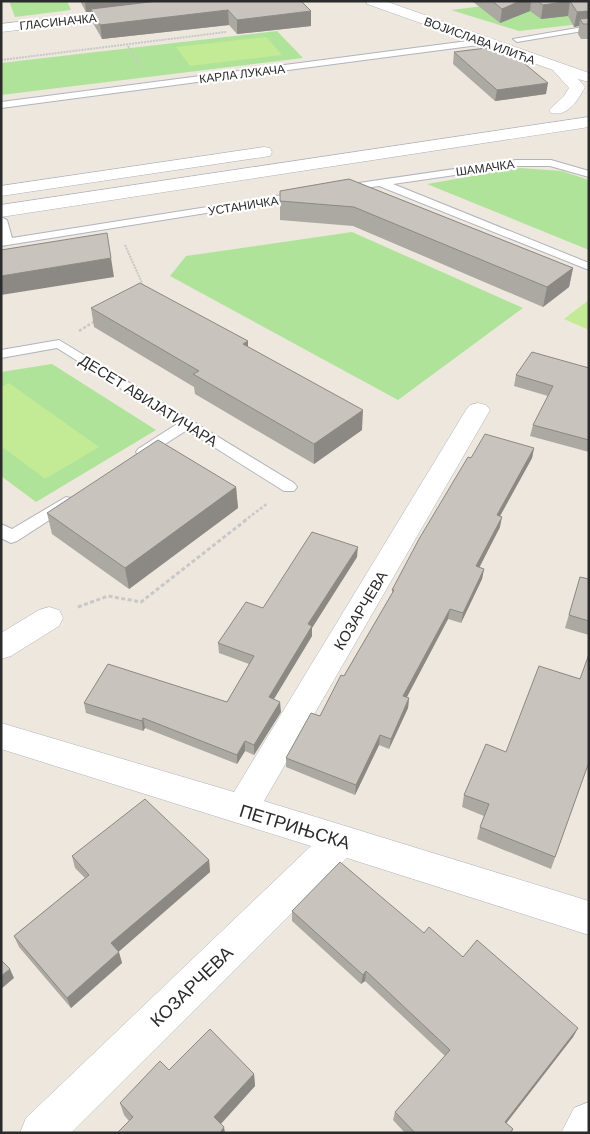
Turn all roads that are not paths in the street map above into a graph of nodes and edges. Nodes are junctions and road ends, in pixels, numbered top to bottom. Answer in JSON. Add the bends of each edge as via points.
{"nodes":[{"id":1,"x":372,"y":1,"type":"edge"},
{"id":2,"x":407,"y":1,"type":"edge"},
{"id":3,"x":147,"y":11,"type":"edge"},
{"id":4,"x":1,"y":28,"type":"edge"},
{"id":5,"x":589,"y":28,"type":"edge"},
{"id":6,"x":517,"y":39,"type":"junction"},
{"id":7,"x":483,"y":42,"type":"junction"},
{"id":8,"x":589,"y":63,"type":"edge"},
{"id":9,"x":559,"y":68,"type":"junction"},
{"id":10,"x":589,"y":78,"type":"edge"},
{"id":11,"x":1,"y":105,"type":"edge"},
{"id":12,"x":589,"y":105,"type":"edge"},
{"id":13,"x":557,"y":110,"type":"junction"},
{"id":14,"x":538,"y":112,"type":"dead end"},
{"id":15,"x":589,"y":122,"type":"edge"},
{"id":16,"x":284,"y":150,"type":"dead end"},
{"id":17,"x":589,"y":174,"type":"edge"},
{"id":18,"x":381,"y":183,"type":"junction"},
{"id":19,"x":1,"y":190,"type":"edge"},
{"id":20,"x":332,"y":190,"type":"edge"},
{"id":21,"x":313,"y":194,"type":"edge"},
{"id":22,"x":1,"y":211,"type":"edge"},
{"id":23,"x":1,"y":220,"type":"edge"},
{"id":24,"x":4,"y":242,"type":"edge"},
{"id":25,"x":589,"y":267,"type":"edge"},
{"id":26,"x":1,"y":354,"type":"edge"},
{"id":27,"x":478,"y":410,"type":"dead end"},
{"id":28,"x":187,"y":424,"type":"junction"},
{"id":29,"x":128,"y":462,"type":"edge"},
{"id":30,"x":289,"y":487,"type":"road end"},
{"id":31,"x":78,"y":494,"type":"edge"},
{"id":32,"x":1,"y":530,"type":"edge"},
{"id":33,"x":49,"y":618,"type":"road end"},
{"id":34,"x":1,"y":648,"type":"edge"},
{"id":35,"x":1,"y":736,"type":"edge"},
{"id":36,"x":242,"y":809,"type":"junction"},
{"id":37,"x":341,"y":840,"type":"junction"},
{"id":38,"x":589,"y":918,"type":"edge"},
{"id":39,"x":589,"y":1122,"type":"edge"},
{"id":40,"x":41,"y":1133,"type":"edge"},
{"id":41,"x":582,"y":1133,"type":"edge"}],
"edges":[{"from":1,"to":7,"type":"main road","name":"ВОЈИСЛАВА ИЛИЋА"},
{"from":2,"to":6,"type":"main road","name":"ВОЈИСЛАВА ИЛИЋА"},
{"from":3,"to":4,"type":"main road","name":"ГЛАСИНАЧКА"},
{"from":5,"to":6,"type":"lane"},
{"from":6,"to":8,"type":"main road","name":"ВОЈИСЛАВА ИЛИЋА"},
{"from":7,"to":9,"type":"main road","name":"ВОЈИСЛАВА ИЛИЋА"},
{"from":7,"to":11,"type":"lane","name":"КАРЛА ЛУКАЧА"},
{"from":9,"to":10,"type":"main road","name":"ВОЈИСЛАВА ИЛИЋА"},
{"from":9,"to":13,"type":"main road","via":[[577,87],[571,99]]},
{"from":12,"to":13,"type":"main road"},
{"from":13,"to":14,"type":"main road"},
{"from":15,"to":22,"type":"main road","name":"УСТАНИЧКА"},
{"from":16,"to":19,"type":"main road"},
{"from":17,"to":18,"type":"lane","name":"ШАМАЧКА","via":[[560,165],[530,162]]},
{"from":18,"to":20,"type":"lane"},
{"from":18,"to":25,"type":"lane"},
{"from":21,"to":24,"type":"lane","name":"УСТАНИЧКА"},
{"from":23,"to":24,"type":"lane"},
{"from":26,"to":28,"type":"lane","name":"ДЕСЕТ АВИЈАТИЧАРА","via":[[59,344]]},
{"from":27,"to":36,"type":"main road","name":"КОЗАРЧЕВА"},
{"from":28,"to":29,"type":"lane"},
{"from":28,"to":30,"type":"lane","name":"ДЕСЕТ АВИЈАТИЧАРА"},
{"from":31,"to":32,"type":"lane","via":[[11,537]]},
{"from":33,"to":34,"type":"main road"},
{"from":35,"to":36,"type":"main road","name":"ПЕТРИЊСКА"},
{"from":36,"to":37,"type":"main road","name":"ПЕТРИЊСКА"},
{"from":37,"to":38,"type":"main road","name":"ПЕТРИЊСКА"},
{"from":37,"to":40,"type":"main road","name":"КОЗАРЧЕВА"},
{"from":39,"to":41,"type":"main road"}]}
